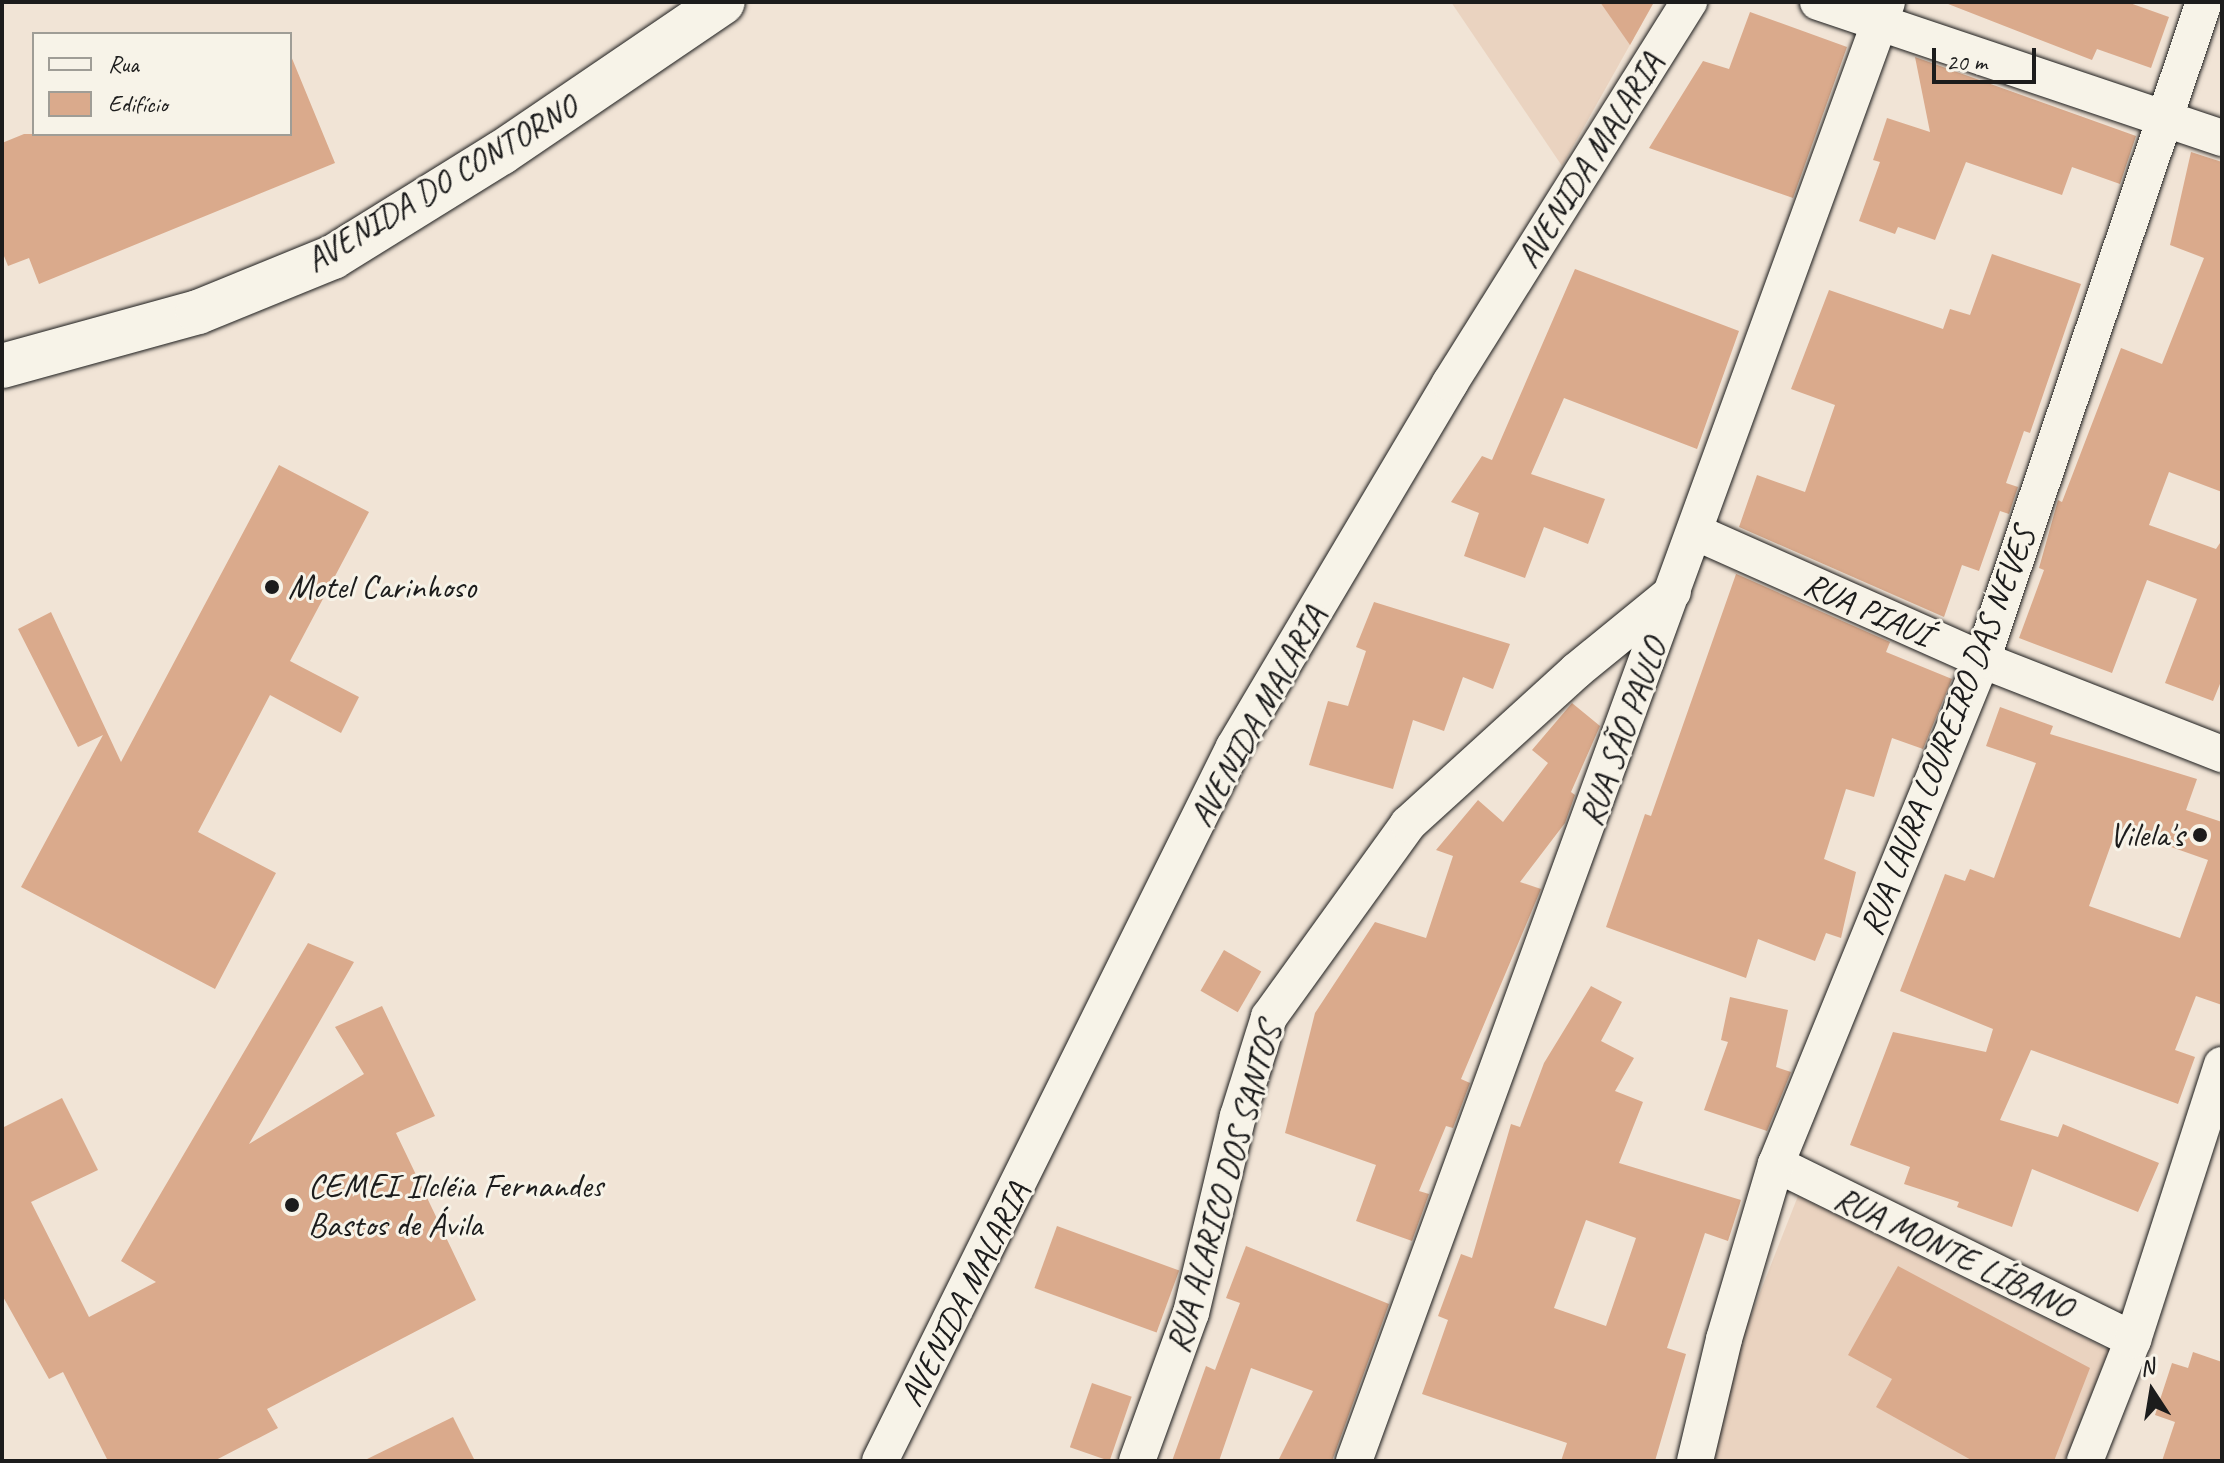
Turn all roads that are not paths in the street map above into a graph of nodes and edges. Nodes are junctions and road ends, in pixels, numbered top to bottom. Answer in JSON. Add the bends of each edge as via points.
{"nodes":[{"id":1,"x":723,"y":2,"type":"edge"},
{"id":2,"x":1689,"y":2,"type":"edge"},
{"id":3,"x":1818,"y":2,"type":"edge"},
{"id":4,"x":2204,"y":2,"type":"edge"},
{"id":5,"x":1883,"y":13,"type":"edge"},
{"id":6,"x":2164,"y":117,"type":"junction"},
{"id":7,"x":2222,"y":138,"type":"edge"},
{"id":8,"x":2,"y":366,"type":"edge"},
{"id":9,"x":1695,"y":532,"type":"junction"},
{"id":10,"x":1673,"y":592,"type":"junction"},
{"id":11,"x":1982,"y":660,"type":"junction"},
{"id":12,"x":2222,"y":754,"type":"edge"},
{"id":13,"x":2222,"y":1065,"type":"edge"},
{"id":14,"x":1776,"y":1164,"type":"junction"},
{"id":15,"x":2133,"y":1340,"type":"junction"},
{"id":16,"x":880,"y":1461,"type":"edge"},
{"id":17,"x":1137,"y":1461,"type":"edge"},
{"id":18,"x":1354,"y":1461,"type":"edge"},
{"id":19,"x":1695,"y":1461,"type":"edge"},
{"id":20,"x":2085,"y":1461,"type":"edge"}],
"edges":[{"from":1,"to":8,"type":"main road","name":"AVENIDA DO CONTORNO","via":[[501,153],[333,257],[198,312]]},
{"from":2,"to":16,"type":"street","name":"AVENIDA MALARIA","via":[[1450,383],[1234,747]]},
{"from":3,"to":5,"type":"street"},
{"from":4,"to":6,"type":"street","name":"RUA LAURA LOUREIRO DAS NEVES"},
{"from":5,"to":6,"type":"street"},
{"from":5,"to":9,"type":"street","name":"RUA SÃO PAULO"},
{"from":6,"to":7,"type":"street"},
{"from":6,"to":11,"type":"street","name":"RUA LAURA LOUREIRO DAS NEVES"},
{"from":9,"to":10,"type":"street","name":"RUA SÃO PAULO"},
{"from":9,"to":11,"type":"street","name":"RUA PIAUÍ"},
{"from":10,"to":17,"type":"street","name":"RUA ALARICO DOS SANTOS","via":[[1576,671],[1408,824],[1269,1017],[1238,1116],[1191,1313]]},
{"from":10,"to":18,"type":"street","name":"RUA SÃO PAULO"},
{"from":11,"to":12,"type":"street","name":"RUA PIAUÍ"},
{"from":11,"to":14,"type":"street","name":"RUA LAURA LOUREIRO DAS NEVES"},
{"from":13,"to":15,"type":"street"},
{"from":14,"to":15,"type":"street","name":"RUA MONTE LÍBANO"},
{"from":14,"to":19,"type":"street","name":"RUA LAURA LOUREIRO DAS NEVES","via":[[1724,1339]]},
{"from":15,"to":20,"type":"street"}]}
